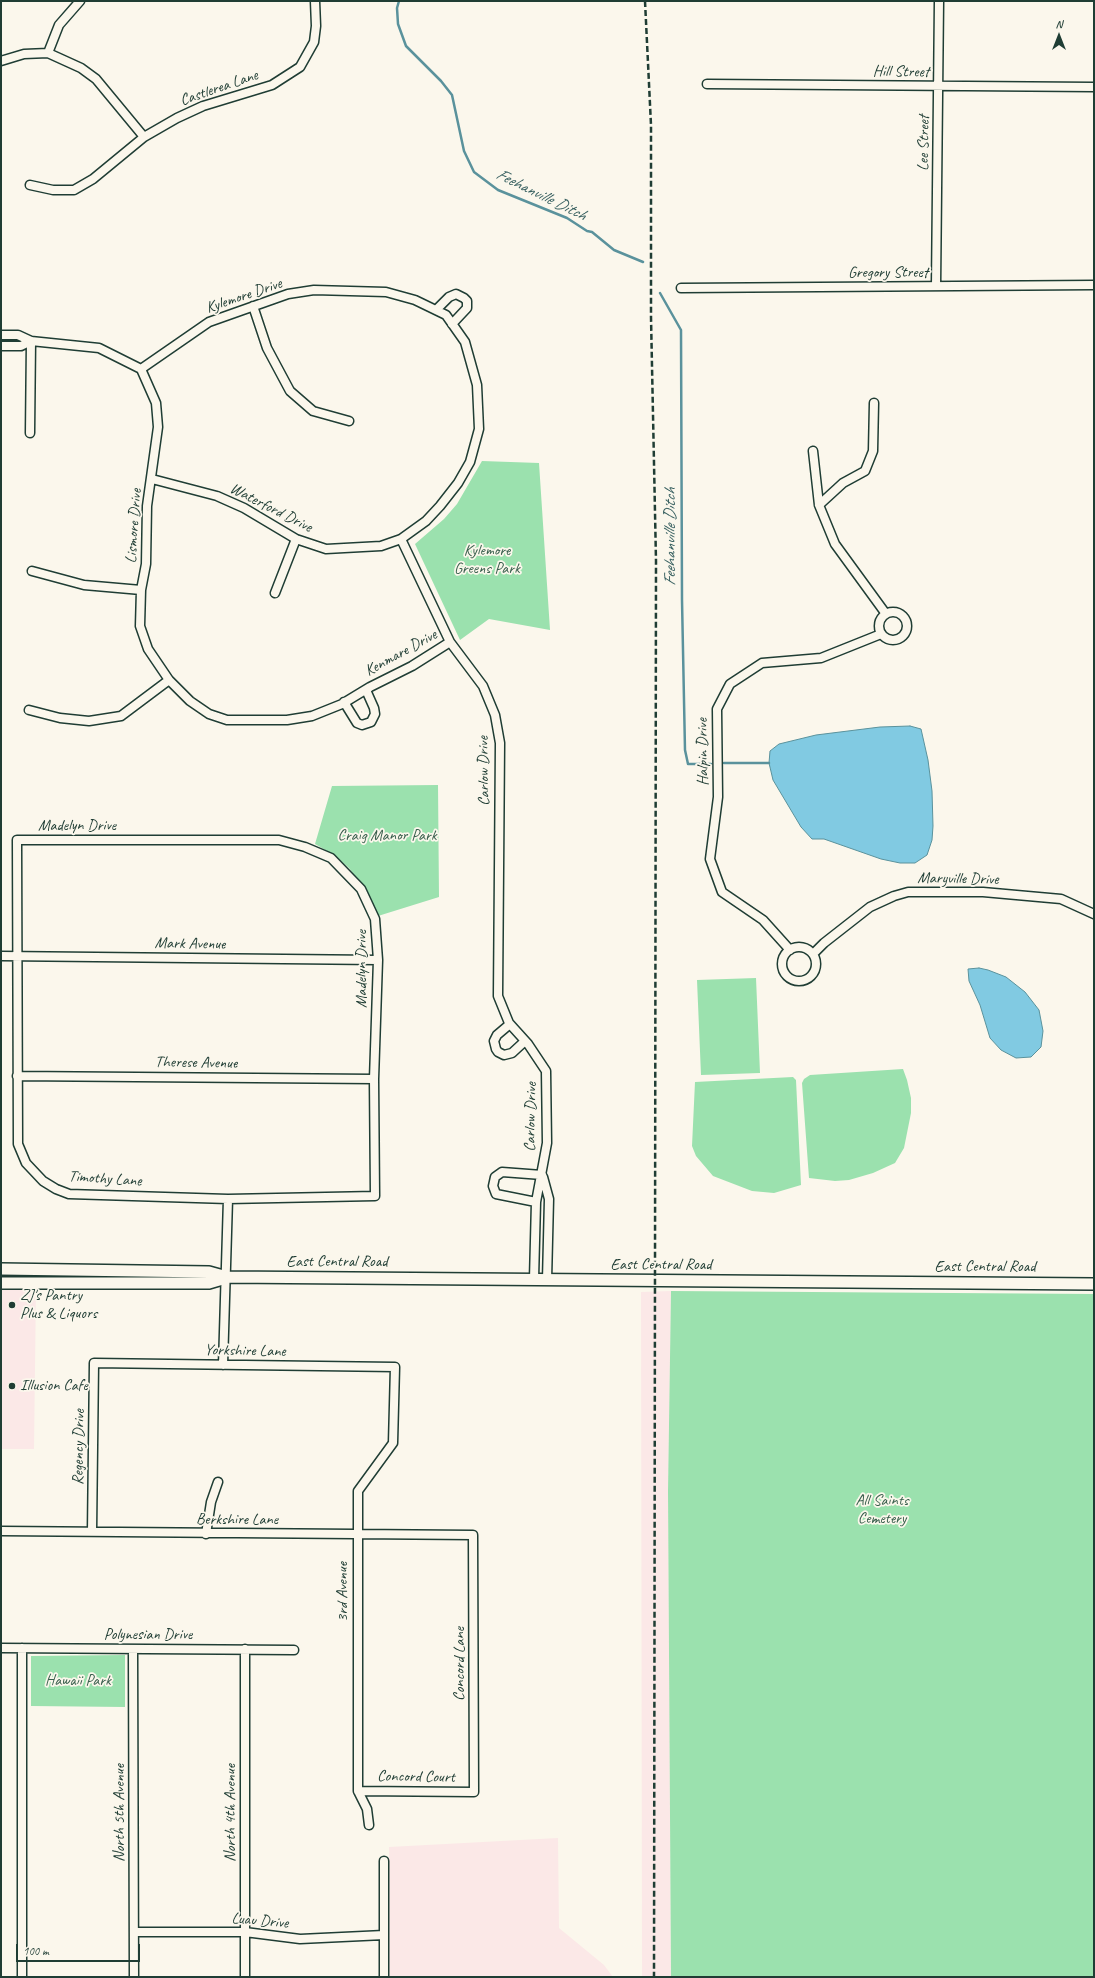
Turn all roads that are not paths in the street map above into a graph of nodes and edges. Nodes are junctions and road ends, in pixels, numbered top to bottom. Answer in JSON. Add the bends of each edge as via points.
{"nodes":[{"id":1,"x":80,"y":1,"type":"edge"},
{"id":2,"x":939,"y":1,"type":"edge"},
{"id":3,"x":316,"y":5,"type":"edge"},
{"id":4,"x":48,"y":53,"type":"junction"},
{"id":5,"x":1,"y":60,"type":"edge"},
{"id":6,"x":707,"y":84,"type":"dead end"},
{"id":7,"x":939,"y":87,"type":"junction"},
{"id":8,"x":1094,"y":87,"type":"edge"},
{"id":9,"x":144,"y":137,"type":"junction"},
{"id":10,"x":30,"y":185,"type":"dead end"},
{"id":11,"x":1094,"y":285,"type":"edge"},
{"id":12,"x":936,"y":286,"type":"junction"},
{"id":13,"x":681,"y":288,"type":"dead end"},
{"id":14,"x":253,"y":306,"type":"junction"},
{"id":15,"x":436,"y":310,"type":"junction"},
{"id":16,"x":452,"y":324,"type":"junction"},
{"id":17,"x":1,"y":335,"type":"edge"},
{"id":18,"x":30,"y":341,"type":"junction"},
{"id":19,"x":1,"y":346,"type":"edge"},
{"id":20,"x":141,"y":369,"type":"junction"},
{"id":21,"x":874,"y":403,"type":"dead end"},
{"id":22,"x":349,"y":421,"type":"dead end"},
{"id":23,"x":30,"y":433,"type":"dead end"},
{"id":24,"x":813,"y":451,"type":"dead end"},
{"id":25,"x":152,"y":479,"type":"junction"},
{"id":26,"x":819,"y":505,"type":"junction"},
{"id":27,"x":296,"y":539,"type":"junction"},
{"id":28,"x":401,"y":539,"type":"junction"},
{"id":29,"x":32,"y":571,"type":"dead end"},
{"id":30,"x":141,"y":590,"type":"junction"},
{"id":31,"x":275,"y":592,"type":"dead end"},
{"id":32,"x":886,"y":614,"type":"junction"},
{"id":33,"x":881,"y":634,"type":"junction"},
{"id":34,"x":450,"y":642,"type":"junction"},
{"id":35,"x":169,"y":680,"type":"junction"},
{"id":36,"x":366,"y":690,"type":"junction"},
{"id":37,"x":344,"y":702,"type":"junction"},
{"id":38,"x":29,"y":710,"type":"dead end"},
{"id":39,"x":17,"y":840,"type":"joint"},
{"id":40,"x":1094,"y":914,"type":"edge"},
{"id":41,"x":790,"y":950,"type":"junction"},
{"id":42,"x":812,"y":954,"type":"junction"},
{"id":43,"x":1,"y":956,"type":"edge"},
{"id":44,"x":16,"y":956,"type":"junction"},
{"id":45,"x":378,"y":960,"type":"junction"},
{"id":46,"x":510,"y":1024,"type":"junction"},
{"id":47,"x":526,"y":1041,"type":"junction"},
{"id":48,"x":17,"y":1076,"type":"junction"},
{"id":49,"x":374,"y":1079,"type":"junction"},
{"id":50,"x":542,"y":1175,"type":"junction"},
{"id":51,"x":375,"y":1196,"type":"joint"},
{"id":52,"x":228,"y":1199,"type":"junction"},
{"id":53,"x":536,"y":1202,"type":"junction"},
{"id":54,"x":1,"y":1269,"type":"edge"},
{"id":55,"x":227,"y":1277,"type":"junction"},
{"id":56,"x":534,"y":1279,"type":"junction"},
{"id":57,"x":548,"y":1280,"type":"junction"},
{"id":58,"x":1,"y":1283,"type":"edge"},
{"id":59,"x":1094,"y":1284,"type":"edge"},
{"id":60,"x":94,"y":1363,"type":"joint"},
{"id":61,"x":223,"y":1364,"type":"junction"},
{"id":62,"x":394,"y":1367,"type":"joint"},
{"id":63,"x":218,"y":1482,"type":"dead end"},
{"id":64,"x":1,"y":1531,"type":"edge"},
{"id":65,"x":92,"y":1532,"type":"junction"},
{"id":66,"x":206,"y":1534,"type":"junction"},
{"id":67,"x":357,"y":1534,"type":"junction"},
{"id":68,"x":473,"y":1536,"type":"joint"},
{"id":69,"x":1,"y":1648,"type":"edge"},
{"id":70,"x":22,"y":1648,"type":"junction"},
{"id":71,"x":133,"y":1649,"type":"junction"},
{"id":72,"x":245,"y":1649,"type":"junction"},
{"id":73,"x":294,"y":1650,"type":"dead end"},
{"id":74,"x":358,"y":1791,"type":"junction"},
{"id":75,"x":474,"y":1792,"type":"joint"},
{"id":76,"x":369,"y":1825,"type":"dead end"},
{"id":77,"x":384,"y":1861,"type":"dead end"},
{"id":78,"x":134,"y":1932,"type":"junction"},
{"id":79,"x":245,"y":1932,"type":"junction"},
{"id":80,"x":384,"y":1935,"type":"junction"},
{"id":81,"x":22,"y":1977,"type":"edge"},
{"id":82,"x":134,"y":1977,"type":"edge"},
{"id":83,"x":245,"y":1977,"type":"edge"},
{"id":84,"x":384,"y":1977,"type":"edge"}],
"edges":[{"from":1,"to":4,"type":"street","via":[[59,25]]},
{"from":2,"to":7,"type":"street","name":"Lee Street"},
{"from":3,"to":9,"type":"street","name":"Castlerea Lane","via":[[314,42],[300,67],[272,85],[203,106]]},
{"from":4,"to":5,"type":"street","via":[[24,54]]},
{"from":4,"to":9,"type":"street","via":[[80,68],[96,79]]},
{"from":6,"to":7,"type":"street","name":"Hill Street"},
{"from":7,"to":8,"type":"street","name":"Hill Street"},
{"from":7,"to":12,"type":"street","name":"Lee Street"},
{"from":9,"to":10,"type":"street","name":"Castlerea Lane","via":[[93,179],[74,190],[53,190]]},
{"from":11,"to":12,"type":"street","name":"Gregory Street"},
{"from":12,"to":13,"type":"street","name":"Gregory Street"},
{"from":14,"to":15,"type":"street","name":"Kylemore Drive","via":[[288,294],[314,290],[386,292],[415,300]]},
{"from":14,"to":20,"type":"street","name":"Kylemore Drive","via":[[209,322]]},
{"from":14,"to":22,"type":"street","via":[[267,348],[290,391],[313,411]]},
{"from":15,"to":16,"type":"street","name":"Kylemore Drive","via":[[446,315]]},
{"from":15,"to":16,"type":"street","via":[[449,297],[456,294],[464,298],[467,301],[467,308]]},
{"from":16,"to":28,"type":"street","name":"Kylemore Drive","via":[[465,342],[477,385],[479,429],[470,462],[458,483],[426,521]]},
{"from":17,"to":18,"type":"street","via":[[18,335]]},
{"from":18,"to":19,"type":"street","via":[[21,346]]},
{"from":18,"to":20,"type":"street","via":[[99,348]]},
{"from":18,"to":23,"type":"street"},
{"from":20,"to":25,"type":"street","name":"Lismore Drive","via":[[156,403],[158,427]]},
{"from":21,"to":26,"type":"street","via":[[873,451],[865,471],[843,483]]},
{"from":24,"to":26,"type":"street"},
{"from":25,"to":27,"type":"street","name":"Waterford Drive","via":[[217,496],[244,508]]},
{"from":25,"to":30,"type":"street","name":"Lismore Drive","via":[[147,506],[146,564]]},
{"from":26,"to":32,"type":"street","via":[[835,544]]},
{"from":27,"to":28,"type":"street","name":"Waterford Drive","via":[[326,549],[381,546]]},
{"from":27,"to":31,"type":"street"},
{"from":28,"to":34,"type":"street","name":"Carlow Drive"},
{"from":29,"to":30,"type":"street","via":[[84,585]]},
{"from":30,"to":35,"type":"street","name":"Lismore Drive","via":[[140,626],[148,649]]},
{"from":32,"to":33,"type":"street","via":[[880,623]]},
{"from":32,"to":33,"type":"street","via":[[894,612],[902,615],[907,622],[907,630],[903,637],[896,640],[887,639]]},
{"from":33,"to":41,"type":"street","name":"Halpin Drive","via":[[821,658],[762,663],[730,684],[717,709],[718,797],[710,859],[722,892],[763,920]]},
{"from":34,"to":36,"type":"street","name":"Kenmare Drive"},
{"from":34,"to":46,"type":"street","name":"Carlow Drive","via":[[483,686],[495,715],[500,743],[498,996]]},
{"from":35,"to":37,"type":"street","name":"Kenmare Drive","via":[[209,714],[227,720],[287,720],[312,716]]},
{"from":35,"to":38,"type":"street","via":[[121,716],[90,721],[60,718]]},
{"from":36,"to":37,"type":"street","name":"Kenmare Drive"},
{"from":36,"to":37,"type":"street","name":"Kenmare Drive","via":[[375,714],[371,722],[356,723]]},
{"from":39,"to":44,"type":"street","name":"Timothy Lane"},
{"from":39,"to":45,"type":"street","name":"Madelyn Drive","via":[[279,840],[305,847],[331,858],[361,889],[375,919]]},
{"from":40,"to":42,"type":"street","name":"Maryville Drive","via":[[1061,899],[983,892],[908,892],[870,907]]},
{"from":41,"to":42,"type":"street","via":[[804,948]]},
{"from":41,"to":42,"type":"street","via":[[783,959],[784,971],[796,981],[808,979],[815,970],[815,959]]},
{"from":43,"to":44,"type":"street","name":"Mark Avenue"},
{"from":44,"to":45,"type":"street","name":"Mark Avenue"},
{"from":44,"to":48,"type":"street","name":"Timothy Lane"},
{"from":45,"to":49,"type":"street","name":"Madelyn Drive"},
{"from":46,"to":47,"type":"street","name":"Carlow Drive"},
{"from":46,"to":47,"type":"street","via":[[494,1041],[498,1052],[504,1055],[512,1053]]},
{"from":47,"to":50,"type":"street","name":"Carlow Drive","via":[[546,1072],[547,1143]]},
{"from":48,"to":49,"type":"street","name":"Therese Avenue"},
{"from":48,"to":52,"type":"street","name":"Timothy Lane","via":[[18,1144],[26,1163],[43,1181],[56,1189],[69,1194]]},
{"from":49,"to":51,"type":"street","name":"Madelyn Drive"},
{"from":50,"to":53,"type":"street","name":"Carlow Drive"},
{"from":50,"to":53,"type":"street","name":"Carlow Drive","via":[[502,1172],[495,1177],[493,1186],[496,1194]]},
{"from":50,"to":57,"type":"street","name":"Carlow Drive","via":[[549,1198]]},
{"from":51,"to":52,"type":"street","name":"Timothy Lane"},
{"from":52,"to":55,"type":"street"},
{"from":53,"to":56,"type":"street","name":"Carlow Drive"},
{"from":54,"to":55,"type":"main road","name":"East Central Road","via":[[209,1272]]},
{"from":55,"to":56,"type":"main road","name":"East Central Road"},
{"from":55,"to":58,"type":"main road","name":"East Central Road","via":[[209,1283]]},
{"from":55,"to":61,"type":"street"},
{"from":56,"to":57,"type":"main road","name":"East Central Road"},
{"from":57,"to":59,"type":"main road","name":"East Central Road"},
{"from":60,"to":61,"type":"street","name":"Yorkshire Lane"},
{"from":60,"to":65,"type":"street","name":"Regency Drive"},
{"from":61,"to":62,"type":"street","name":"Yorkshire Lane"},
{"from":62,"to":67,"type":"street","name":"3rd Avenue","via":[[393,1443],[358,1491]]},
{"from":63,"to":66,"type":"street","via":[[211,1502]]},
{"from":64,"to":65,"type":"street","name":"Berkshire Lane"},
{"from":65,"to":66,"type":"street","name":"Berkshire Lane"},
{"from":66,"to":67,"type":"street","name":"Berkshire Lane"},
{"from":67,"to":68,"type":"street","name":"Berkshire Lane"},
{"from":67,"to":74,"type":"street","name":"3rd Avenue"},
{"from":68,"to":75,"type":"street","name":"Concord Lane"},
{"from":69,"to":70,"type":"street","name":"Polynesian Drive"},
{"from":70,"to":71,"type":"street","name":"Polynesian Drive"},
{"from":70,"to":81,"type":"street"},
{"from":71,"to":72,"type":"street","name":"Polynesian Drive"},
{"from":71,"to":78,"type":"street","name":"North 5th Avenue"},
{"from":72,"to":73,"type":"street","name":"Polynesian Drive"},
{"from":72,"to":79,"type":"street","name":"North 4th Avenue"},
{"from":74,"to":75,"type":"street","name":"Concord Court"},
{"from":74,"to":76,"type":"street","name":"3rd Avenue","via":[[367,1809]]},
{"from":77,"to":80,"type":"street"},
{"from":78,"to":79,"type":"street","name":"Luau Drive"},
{"from":78,"to":82,"type":"street","name":"North 5th Avenue"},
{"from":79,"to":80,"type":"street","name":"Luau Drive","via":[[300,1939]]},
{"from":79,"to":83,"type":"street","name":"North 4th Avenue"},
{"from":80,"to":84,"type":"street"}]}
